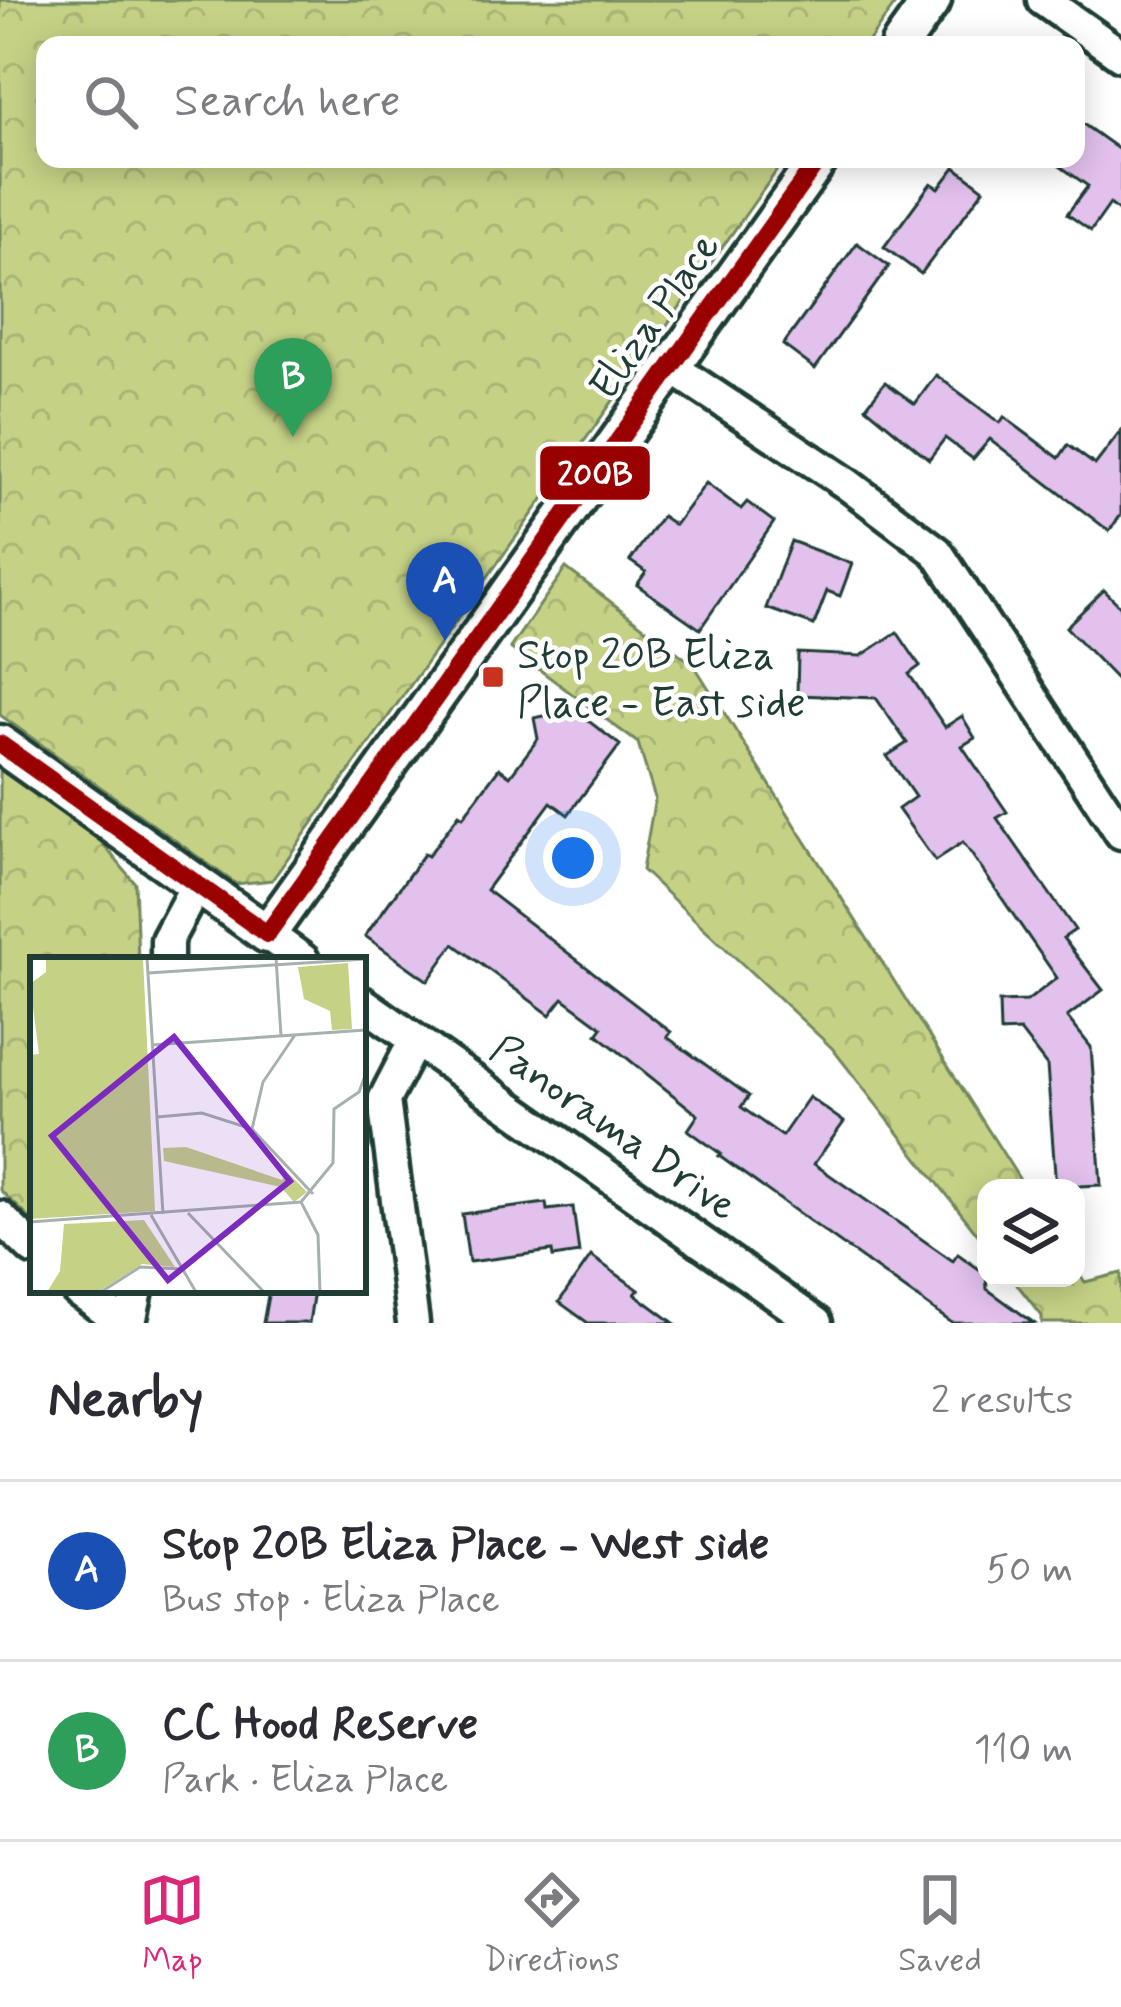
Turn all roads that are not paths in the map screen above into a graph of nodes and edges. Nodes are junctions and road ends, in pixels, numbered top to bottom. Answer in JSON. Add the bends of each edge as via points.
{"nodes":[{"id":1,"x":932,"y":0,"type":"edge"},
{"id":2,"x":1042,"y":0,"type":"edge"},
{"id":3,"x":906,"y":36,"type":"edge"},
{"id":4,"x":1121,"y":55,"type":"edge"},
{"id":5,"x":813,"y":168,"type":"edge"},
{"id":6,"x":671,"y":367,"type":"junction"},
{"id":7,"x":0,"y":744,"type":"edge"},
{"id":8,"x":1121,"y":833,"type":"edge"},
{"id":9,"x":197,"y":884,"type":"junction"},
{"id":10,"x":267,"y":934,"type":"junction"},
{"id":11,"x":167,"y":957,"type":"edge"},
{"id":12,"x":299,"y":957,"type":"edge"},
{"id":13,"x":366,"y":1005,"type":"edge"},
{"id":14,"x":415,"y":1040,"type":"junction"},
{"id":15,"x":0,"y":1217,"type":"edge"},
{"id":16,"x":30,"y":1246,"type":"edge"},
{"id":17,"x":82,"y":1293,"type":"edge"},
{"id":18,"x":135,"y":1293,"type":"edge"},
{"id":19,"x":127,"y":1323,"type":"edge"},
{"id":20,"x":413,"y":1323,"type":"edge"},
{"id":21,"x":816,"y":1323,"type":"edge"}],
"edges":[{"from":1,"to":3,"type":"street"},
{"from":2,"to":4,"type":"street"},
{"from":5,"to":6,"type":"street","name":"Eliza Place"},
{"from":6,"to":8,"type":"street","via":[[937,552]]},
{"from":6,"to":10,"type":"street","name":"Eliza Place"},
{"from":7,"to":9,"type":"street"},
{"from":9,"to":10,"type":"street"},
{"from":9,"to":11,"type":"street","via":[[167,940]]},
{"from":10,"to":12,"type":"street"},
{"from":13,"to":14,"type":"street","name":"Panorama Drive"},
{"from":14,"to":20,"type":"street","via":[[384,1100]]},
{"from":14,"to":21,"type":"street","name":"Panorama Drive"},
{"from":15,"to":16,"type":"street"},
{"from":17,"to":19,"type":"street"},
{"from":18,"to":19,"type":"street"}]}
